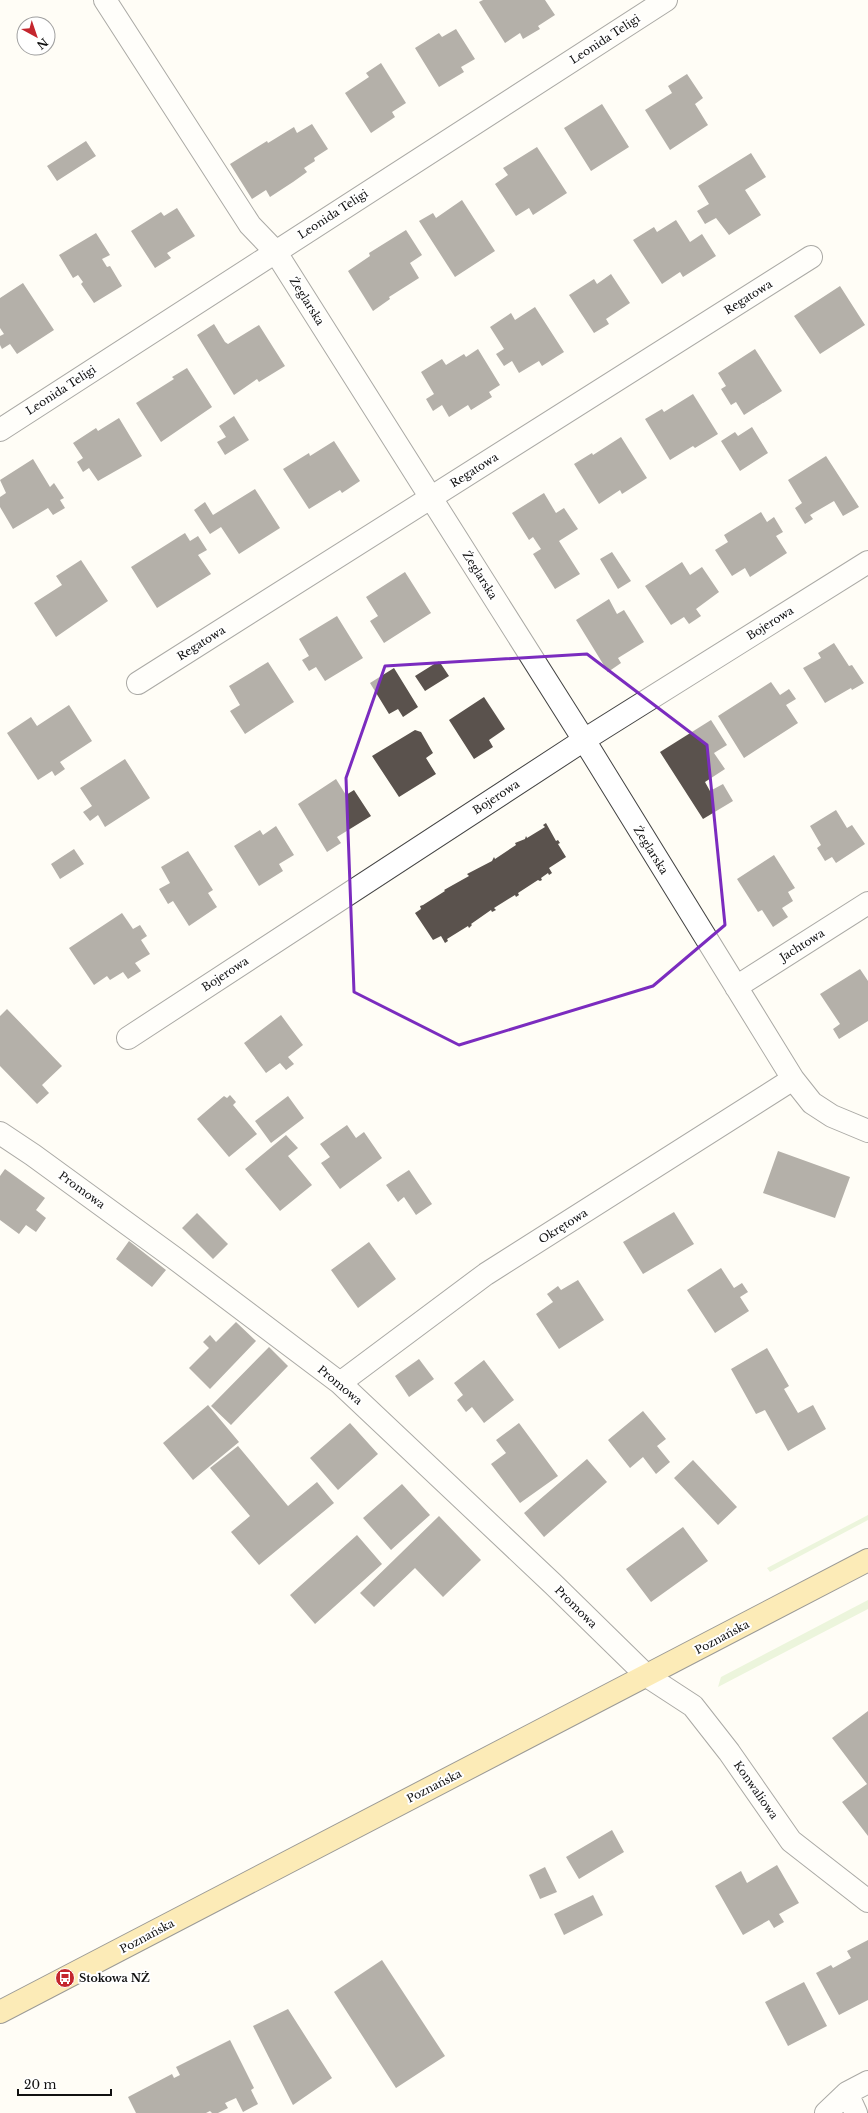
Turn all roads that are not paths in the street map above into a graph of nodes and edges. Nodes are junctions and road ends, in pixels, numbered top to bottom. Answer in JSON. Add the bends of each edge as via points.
{"nodes":[{"id":1,"x":105,"y":0,"type":"edge"},
{"id":2,"x":666,"y":0,"type":"edge"},
{"id":3,"x":276,"y":251,"type":"junction"},
{"id":4,"x":811,"y":257,"type":"dead end"},
{"id":5,"x":0,"y":430,"type":"edge"},
{"id":6,"x":431,"y":497,"type":"junction"},
{"id":7,"x":868,"y":562,"type":"edge"},
{"id":8,"x":138,"y":683,"type":"dead end"},
{"id":9,"x":584,"y":740,"type":"junction"},
{"id":10,"x":868,"y":903,"type":"edge"},
{"id":11,"x":736,"y":987,"type":"junction"},
{"id":12,"x":128,"y":1038,"type":"dead end"},
{"id":13,"x":793,"y":1079,"type":"junction"},
{"id":14,"x":868,"y":1130,"type":"edge"},
{"id":15,"x":0,"y":1133,"type":"edge"},
{"id":16,"x":340,"y":1383,"type":"junction"},
{"id":17,"x":868,"y":1560,"type":"edge"},
{"id":18,"x":647,"y":1676,"type":"junction"},
{"id":19,"x":868,"y":1901,"type":"edge"},
{"id":20,"x":0,"y":2012,"type":"edge"},
{"id":21,"x":868,"y":2082,"type":"edge"},
{"id":22,"x":847,"y":2093,"type":"junction"},
{"id":23,"x":826,"y":2113,"type":"edge"},
{"id":24,"x":856,"y":2113,"type":"edge"}],
"edges":[{"from":1,"to":3,"type":"street","name":"Żeglarska","via":[[250,225]]},
{"from":2,"to":3,"type":"street","name":"Leonida Teligi"},
{"from":3,"to":5,"type":"street","name":"Leonida Teligi"},
{"from":3,"to":6,"type":"street","name":"Żeglarska"},
{"from":4,"to":6,"type":"street","name":"Regatowa"},
{"from":6,"to":8,"type":"street","name":"Regatowa"},
{"from":6,"to":9,"type":"street","name":"Żeglarska"},
{"from":7,"to":9,"type":"street","name":"Bojerowa"},
{"from":9,"to":11,"type":"street","name":"Żeglarska"},
{"from":9,"to":12,"type":"street","name":"Bojerowa"},
{"from":10,"to":11,"type":"street","name":"Jachtowa"},
{"from":11,"to":13,"type":"street","name":"Żeglarska"},
{"from":13,"to":14,"type":"street","name":"Żeglarska","via":[[812,1103],[832,1116]]},
{"from":13,"to":16,"type":"street","name":"Okrętowa","via":[[486,1274]]},
{"from":15,"to":16,"type":"street","name":"Promowa","via":[[173,1256]]},
{"from":16,"to":18,"type":"street","name":"Promowa"},
{"from":17,"to":18,"type":"main road","name":"Poznańska"},
{"from":18,"to":19,"type":"street","name":"Konwaliowa","via":[[693,1706],[729,1752],[791,1841]]},
{"from":18,"to":20,"type":"main road","name":"Poznańska"},
{"from":21,"to":22,"type":"street"},
{"from":22,"to":23,"type":"street"},
{"from":22,"to":24,"type":"street"}]}
